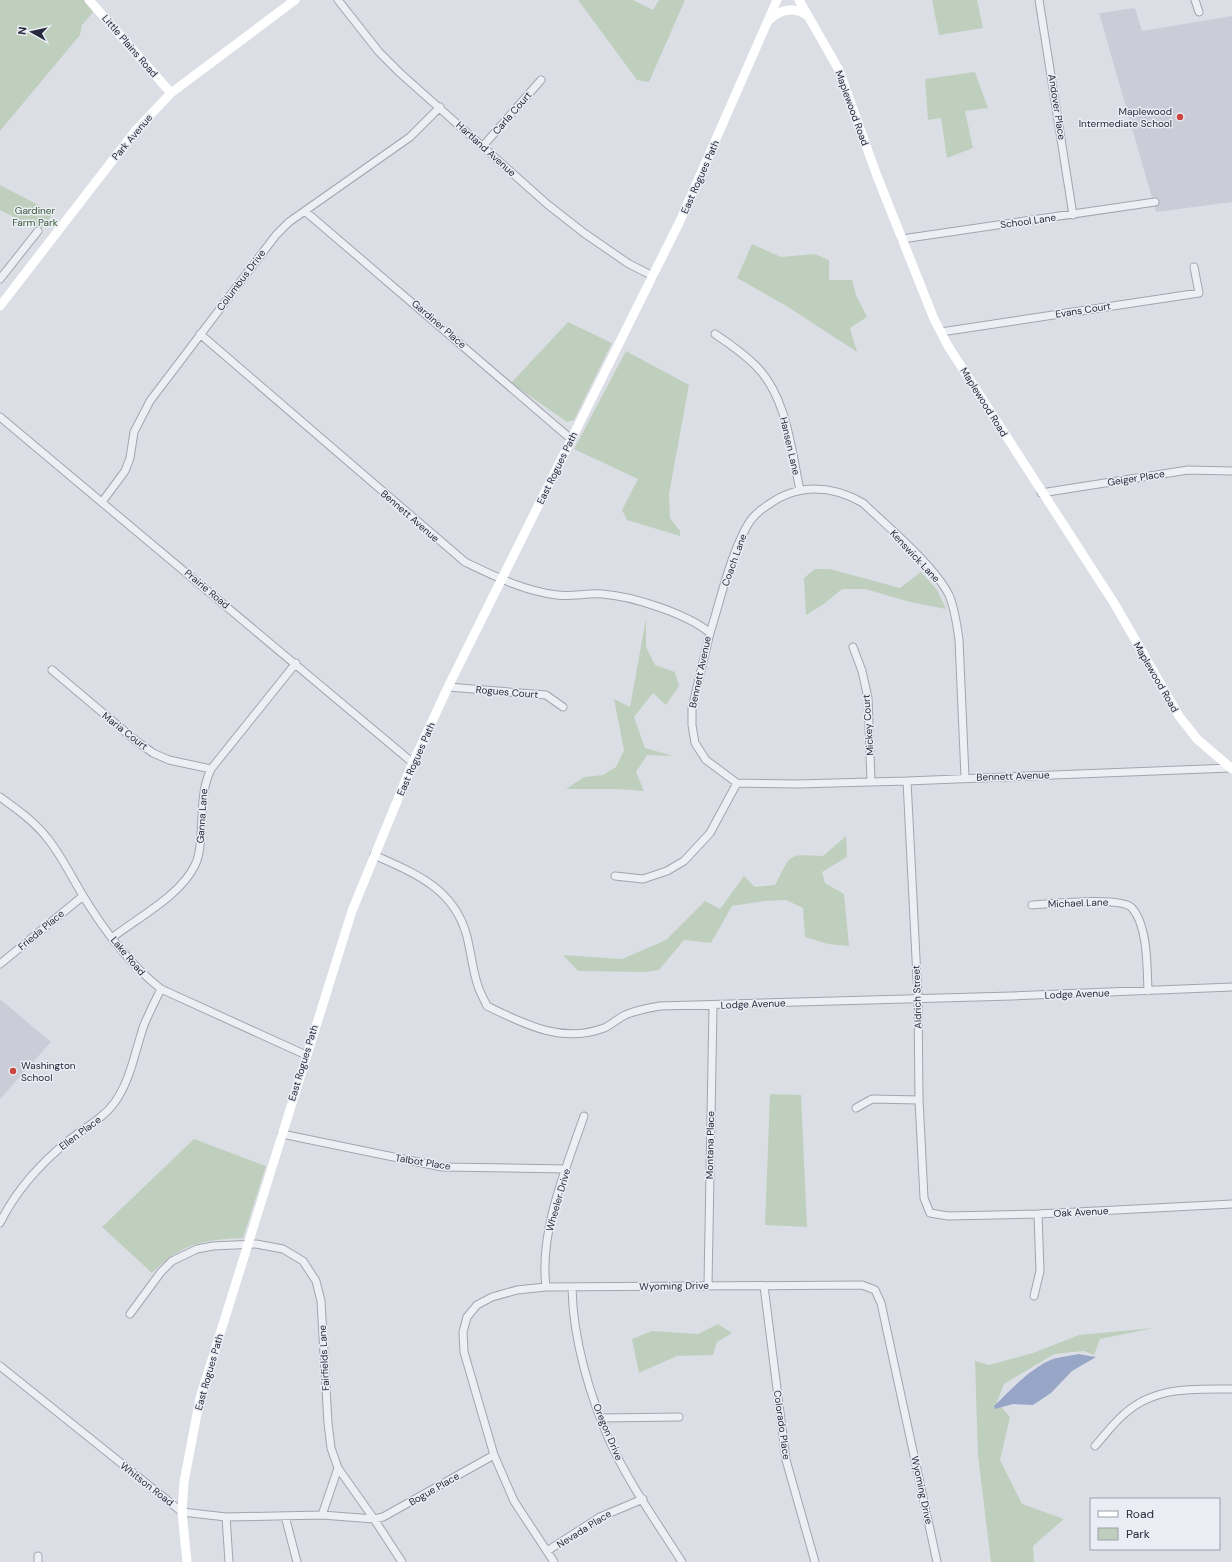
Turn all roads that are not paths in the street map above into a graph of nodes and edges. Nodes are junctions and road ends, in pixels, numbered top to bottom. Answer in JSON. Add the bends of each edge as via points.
{"nodes":[{"id":1,"x":89,"y":0,"type":"edge"},
{"id":2,"x":294,"y":0,"type":"edge"},
{"id":3,"x":338,"y":0,"type":"edge"},
{"id":4,"x":777,"y":0,"type":"edge"},
{"id":5,"x":798,"y":0,"type":"edge"},
{"id":6,"x":1039,"y":0,"type":"edge"},
{"id":7,"x":1195,"y":0,"type":"edge"},
{"id":8,"x":1199,"y":12,"type":"dead end"},
{"id":9,"x":812,"y":20,"type":"junction"},
{"id":10,"x":768,"y":21,"type":"junction"},
{"id":11,"x":541,"y":80,"type":"dead end"},
{"id":12,"x":171,"y":93,"type":"junction"},
{"id":13,"x":440,"y":107,"type":"junction"},
{"id":14,"x":483,"y":146,"type":"junction"},
{"id":15,"x":1154,"y":202,"type":"dead end"},
{"id":16,"x":306,"y":212,"type":"junction"},
{"id":17,"x":1073,"y":215,"type":"junction"},
{"id":18,"x":38,"y":231,"type":"dead end"},
{"id":19,"x":902,"y":239,"type":"junction"},
{"id":20,"x":1194,"y":267,"type":"dead end"},
{"id":21,"x":653,"y":276,"type":"junction"},
{"id":22,"x":0,"y":279,"type":"edge"},
{"id":23,"x":0,"y":305,"type":"edge"},
{"id":24,"x":940,"y":332,"type":"junction"},
{"id":25,"x":200,"y":334,"type":"junction"},
{"id":26,"x":715,"y":334,"type":"dead end"},
{"id":27,"x":0,"y":417,"type":"edge"},
{"id":28,"x":571,"y":439,"type":"junction"},
{"id":29,"x":1232,"y":471,"type":"edge"},
{"id":30,"x":800,"y":490,"type":"junction"},
{"id":31,"x":1041,"y":493,"type":"junction"},
{"id":32,"x":102,"y":502,"type":"junction"},
{"id":33,"x":501,"y":580,"type":"junction"},
{"id":34,"x":710,"y":634,"type":"junction"},
{"id":35,"x":853,"y":647,"type":"dead end"},
{"id":36,"x":296,"y":663,"type":"junction"},
{"id":37,"x":52,"y":670,"type":"dead end"},
{"id":38,"x":448,"y":687,"type":"junction"},
{"id":39,"x":563,"y":706,"type":"dead end"},
{"id":40,"x":413,"y":762,"type":"junction"},
{"id":41,"x":211,"y":768,"type":"junction"},
{"id":42,"x":1231,"y":768,"type":"edge"},
{"id":43,"x":965,"y":777,"type":"junction"},
{"id":44,"x":871,"y":781,"type":"junction"},
{"id":45,"x":907,"y":781,"type":"junction"},
{"id":46,"x":737,"y":783,"type":"junction"},
{"id":47,"x":0,"y":798,"type":"edge"},
{"id":48,"x":374,"y":855,"type":"junction"},
{"id":49,"x":615,"y":876,"type":"dead end"},
{"id":50,"x":83,"y":896,"type":"junction"},
{"id":51,"x":1032,"y":905,"type":"dead end"},
{"id":52,"x":113,"y":937,"type":"junction"},
{"id":53,"x":0,"y":964,"type":"edge"},
{"id":54,"x":1232,"y":987,"type":"edge"},
{"id":55,"x":161,"y":989,"type":"junction"},
{"id":56,"x":1148,"y":991,"type":"junction"},
{"id":57,"x":918,"y":998,"type":"junction"},
{"id":58,"x":713,"y":1006,"type":"junction"},
{"id":59,"x":306,"y":1055,"type":"junction"},
{"id":60,"x":919,"y":1100,"type":"junction"},
{"id":61,"x":856,"y":1108,"type":"dead end"},
{"id":62,"x":584,"y":1116,"type":"dead end"},
{"id":63,"x":282,"y":1134,"type":"junction"},
{"id":64,"x":566,"y":1169,"type":"junction"},
{"id":65,"x":1232,"y":1204,"type":"edge"},
{"id":66,"x":930,"y":1213,"type":"joint"},
{"id":67,"x":1038,"y":1214,"type":"junction"},
{"id":68,"x":0,"y":1223,"type":"edge"},
{"id":69,"x":247,"y":1244,"type":"junction"},
{"id":70,"x":708,"y":1285,"type":"junction"},
{"id":71,"x":764,"y":1286,"type":"junction"},
{"id":72,"x":546,"y":1287,"type":"junction"},
{"id":73,"x":572,"y":1288,"type":"junction"},
{"id":74,"x":1034,"y":1296,"type":"dead end"},
{"id":75,"x":130,"y":1314,"type":"dead end"},
{"id":76,"x":0,"y":1366,"type":"edge"},
{"id":77,"x":1232,"y":1389,"type":"edge"},
{"id":78,"x":679,"y":1417,"type":"dead end"},
{"id":79,"x":602,"y":1418,"type":"junction"},
{"id":80,"x":1095,"y":1446,"type":"dead end"},
{"id":81,"x":494,"y":1455,"type":"junction"},
{"id":82,"x":338,"y":1468,"type":"junction"},
{"id":83,"x":643,"y":1499,"type":"junction"},
{"id":84,"x":182,"y":1512,"type":"junction"},
{"id":85,"x":322,"y":1515,"type":"junction"},
{"id":86,"x":285,"y":1516,"type":"junction"},
{"id":87,"x":226,"y":1517,"type":"junction"},
{"id":88,"x":374,"y":1519,"type":"junction"},
{"id":89,"x":548,"y":1551,"type":"junction"},
{"id":90,"x":187,"y":1562,"type":"edge"},
{"id":91,"x":229,"y":1562,"type":"edge"},
{"id":92,"x":297,"y":1562,"type":"edge"},
{"id":93,"x":402,"y":1562,"type":"edge"},
{"id":94,"x":554,"y":1562,"type":"edge"},
{"id":95,"x":682,"y":1562,"type":"edge"},
{"id":96,"x":815,"y":1562,"type":"edge"},
{"id":97,"x":937,"y":1562,"type":"edge"}],
"edges":[{"from":1,"to":12,"type":"street","name":"Little Plains Road"},
{"from":2,"to":12,"type":"street","name":"Park Avenue"},
{"from":3,"to":13,"type":"street","name":"Hartland Avenue","via":[[379,52]]},
{"from":4,"to":10,"type":"street","name":"East Rogues Path"},
{"from":5,"to":9,"type":"street","name":"Maplewood Road"},
{"from":6,"to":17,"type":"street","name":"Andover Place"},
{"from":7,"to":8,"type":"street"},
{"from":9,"to":10,"type":"street","via":[[803,12],[790,9],[781,11]]},
{"from":9,"to":19,"type":"street","name":"Maplewood Road","via":[[839,70]]},
{"from":10,"to":21,"type":"street","name":"East Rogues Path","via":[[680,221]]},
{"from":11,"to":14,"type":"street","name":"Carla Court"},
{"from":12,"to":23,"type":"street","name":"Park Avenue","via":[[136,130]]},
{"from":13,"to":14,"type":"street","name":"Hartland Avenue"},
{"from":13,"to":16,"type":"street","name":"Columbus Drive","via":[[410,137]]},
{"from":14,"to":21,"type":"street","name":"Hartland Avenue","via":[[547,204],[584,233],[629,264]]},
{"from":15,"to":17,"type":"street","name":"School Lane"},
{"from":16,"to":25,"type":"street","name":"Columbus Drive","via":[[289,222],[276,235]]},
{"from":16,"to":28,"type":"street","name":"Gardiner Place","via":[[363,258]]},
{"from":17,"to":19,"type":"street","name":"School Lane"},
{"from":18,"to":22,"type":"street"},
{"from":19,"to":24,"type":"street","name":"Maplewood Road"},
{"from":20,"to":24,"type":"street","name":"Evans Court","via":[[1199,293]]},
{"from":21,"to":28,"type":"street","name":"East Rogues Path"},
{"from":24,"to":31,"type":"street","name":"Maplewood Road"},
{"from":25,"to":32,"type":"street","name":"Columbus Drive","via":[[144,412],[134,432],[125,471]]},
{"from":25,"to":33,"type":"street","name":"Bennett Avenue","via":[[441,544],[465,562]]},
{"from":26,"to":30,"type":"street","name":"Hansen Lane","via":[[757,367],[770,385],[786,426]]},
{"from":27,"to":32,"type":"street","name":"Prairie Road"},
{"from":28,"to":33,"type":"street","name":"East Rogues Path"},
{"from":29,"to":31,"type":"street","name":"Geiger Place","via":[[1188,470]]},
{"from":30,"to":34,"type":"street","name":"Coach Lane","via":[[774,501],[759,511],[748,525],[737,546]]},
{"from":30,"to":43,"type":"street","name":"Kenswick Lane","via":[[831,490],[850,495],[863,503],[936,575],[949,596],[959,640]]},
{"from":31,"to":42,"type":"street","name":"Maplewood Road","via":[[1114,603],[1179,716],[1197,739]]},
{"from":32,"to":36,"type":"street","name":"Prairie Road"},
{"from":33,"to":34,"type":"street","name":"Bennett Avenue","via":[[558,596],[618,596],[677,613],[701,625]]},
{"from":33,"to":38,"type":"street","name":"East Rogues Path"},
{"from":34,"to":46,"type":"street","name":"Bennett Avenue","via":[[692,708],[695,743],[706,760]]},
{"from":35,"to":44,"type":"street","name":"Mickey Court","via":[[862,670],[868,698]]},
{"from":36,"to":40,"type":"street","name":"Prairie Road"},
{"from":36,"to":41,"type":"street","name":"Ganna Lane"},
{"from":37,"to":41,"type":"street","name":"Maria Court","via":[[153,753],[169,760]]},
{"from":38,"to":39,"type":"street","name":"Rogues Court","via":[[546,695]]},
{"from":38,"to":40,"type":"street","name":"East Rogues Path"},
{"from":40,"to":48,"type":"street","name":"East Rogues Path"},
{"from":41,"to":52,"type":"street","name":"Ganna Lane","via":[[202,798],[200,845],[196,864],[176,890]]},
{"from":42,"to":43,"type":"street","name":"Bennett Avenue"},
{"from":43,"to":45,"type":"street","name":"Bennett Avenue"},
{"from":44,"to":45,"type":"street","name":"Bennett Avenue"},
{"from":44,"to":46,"type":"street","name":"Bennett Avenue"},
{"from":45,"to":57,"type":"street","name":"Aldrich Street"},
{"from":46,"to":49,"type":"street","via":[[710,833],[684,861],[667,871],[643,879]]},
{"from":47,"to":50,"type":"street","name":"Lake Road","via":[[34,824],[49,840]]},
{"from":48,"to":58,"type":"street","name":"Lodge Avenue","via":[[432,884],[454,907],[466,932],[478,986],[487,1006],[508,1017],[533,1027],[562,1034],[584,1034],[605,1027],[641,1009],[660,1006]]},
{"from":48,"to":59,"type":"street","name":"East Rogues Path","via":[[352,911]]},
{"from":50,"to":52,"type":"street","name":"Lake Road"},
{"from":50,"to":53,"type":"street","name":"Frieda Place"},
{"from":51,"to":56,"type":"street","name":"Michael Lane","via":[[1096,901],[1118,902],[1131,907],[1140,922]]},
{"from":52,"to":55,"type":"street","name":"Lake Road","via":[[136,967]]},
{"from":54,"to":56,"type":"street","name":"Lodge Avenue"},
{"from":55,"to":59,"type":"street","name":"Lake Road"},
{"from":55,"to":68,"type":"street","name":"Ellen Place","via":[[144,1025],[125,1085],[115,1102],[104,1116],[69,1140],[37,1169],[18,1192]]},
{"from":56,"to":57,"type":"street","name":"Lodge Avenue"},
{"from":57,"to":58,"type":"street","name":"Lodge Avenue"},
{"from":57,"to":60,"type":"street","name":"Aldrich Street"},
{"from":58,"to":70,"type":"street","name":"Montana Place"},
{"from":59,"to":63,"type":"street","name":"East Rogues Path"},
{"from":60,"to":61,"type":"street","via":[[872,1099]]},
{"from":60,"to":66,"type":"street","name":"Aldrich Street","via":[[924,1198]]},
{"from":62,"to":64,"type":"street","name":"Wheeler Drive"},
{"from":63,"to":64,"type":"street","name":"Talbot Place","via":[[442,1167]]},
{"from":63,"to":69,"type":"street","name":"East Rogues Path"},
{"from":64,"to":72,"type":"street","name":"Wheeler Drive","via":[[545,1248]]},
{"from":65,"to":67,"type":"street","name":"Oak Avenue"},
{"from":66,"to":67,"type":"street","name":"Oak Avenue","via":[[948,1216]]},
{"from":67,"to":74,"type":"street","via":[[1040,1271]]},
{"from":69,"to":75,"type":"street","name":"Fairfields Lane","via":[[197,1249],[172,1261]]},
{"from":69,"to":82,"type":"street","name":"Fairfields Lane","via":[[267,1246],[294,1254],[303,1261],[316,1281],[321,1301],[328,1423],[331,1448]]},
{"from":69,"to":84,"type":"street","name":"East Rogues Path","via":[[200,1398],[185,1475]]},
{"from":70,"to":71,"type":"street","name":"Wyoming Drive"},
{"from":70,"to":73,"type":"street","name":"Wyoming Drive"},
{"from":71,"to":96,"type":"street","name":"Colorado Place","via":[[786,1460]]},
{"from":71,"to":97,"type":"street","name":"Wyoming Drive","via":[[862,1285],[875,1290],[887,1326]]},
{"from":72,"to":73,"type":"street","name":"Wyoming Drive"},
{"from":72,"to":81,"type":"street","name":"Wyoming Drive","via":[[492,1296],[477,1305],[467,1317],[463,1332],[464,1352]]},
{"from":73,"to":79,"type":"street","name":"Oregon Drive","via":[[578,1340]]},
{"from":76,"to":84,"type":"street","name":"Whitson Road"},
{"from":77,"to":80,"type":"street","via":[[1168,1391],[1147,1398],[1122,1415]]},
{"from":78,"to":79,"type":"street"},
{"from":79,"to":83,"type":"street","name":"Oregon Drive","via":[[612,1445]]},
{"from":81,"to":88,"type":"street","name":"Bogue Place","via":[[383,1517]]},
{"from":81,"to":89,"type":"street","name":"Wyoming Drive","via":[[514,1501]]},
{"from":82,"to":85,"type":"street"},
{"from":82,"to":88,"type":"street"},
{"from":83,"to":89,"type":"street","name":"Nevada Place","via":[[600,1517]]},
{"from":83,"to":95,"type":"street","name":"Oregon Drive"},
{"from":84,"to":87,"type":"street","name":"Whitson Road"},
{"from":84,"to":90,"type":"street","name":"East Rogues Path"},
{"from":85,"to":86,"type":"street","name":"Whitson Road"},
{"from":85,"to":88,"type":"street","name":"Whitson Road"},
{"from":86,"to":87,"type":"street","name":"Whitson Road"},
{"from":86,"to":92,"type":"street"},
{"from":87,"to":91,"type":"street"},
{"from":88,"to":93,"type":"street"},
{"from":89,"to":94,"type":"street","name":"Wyoming Drive"}]}
